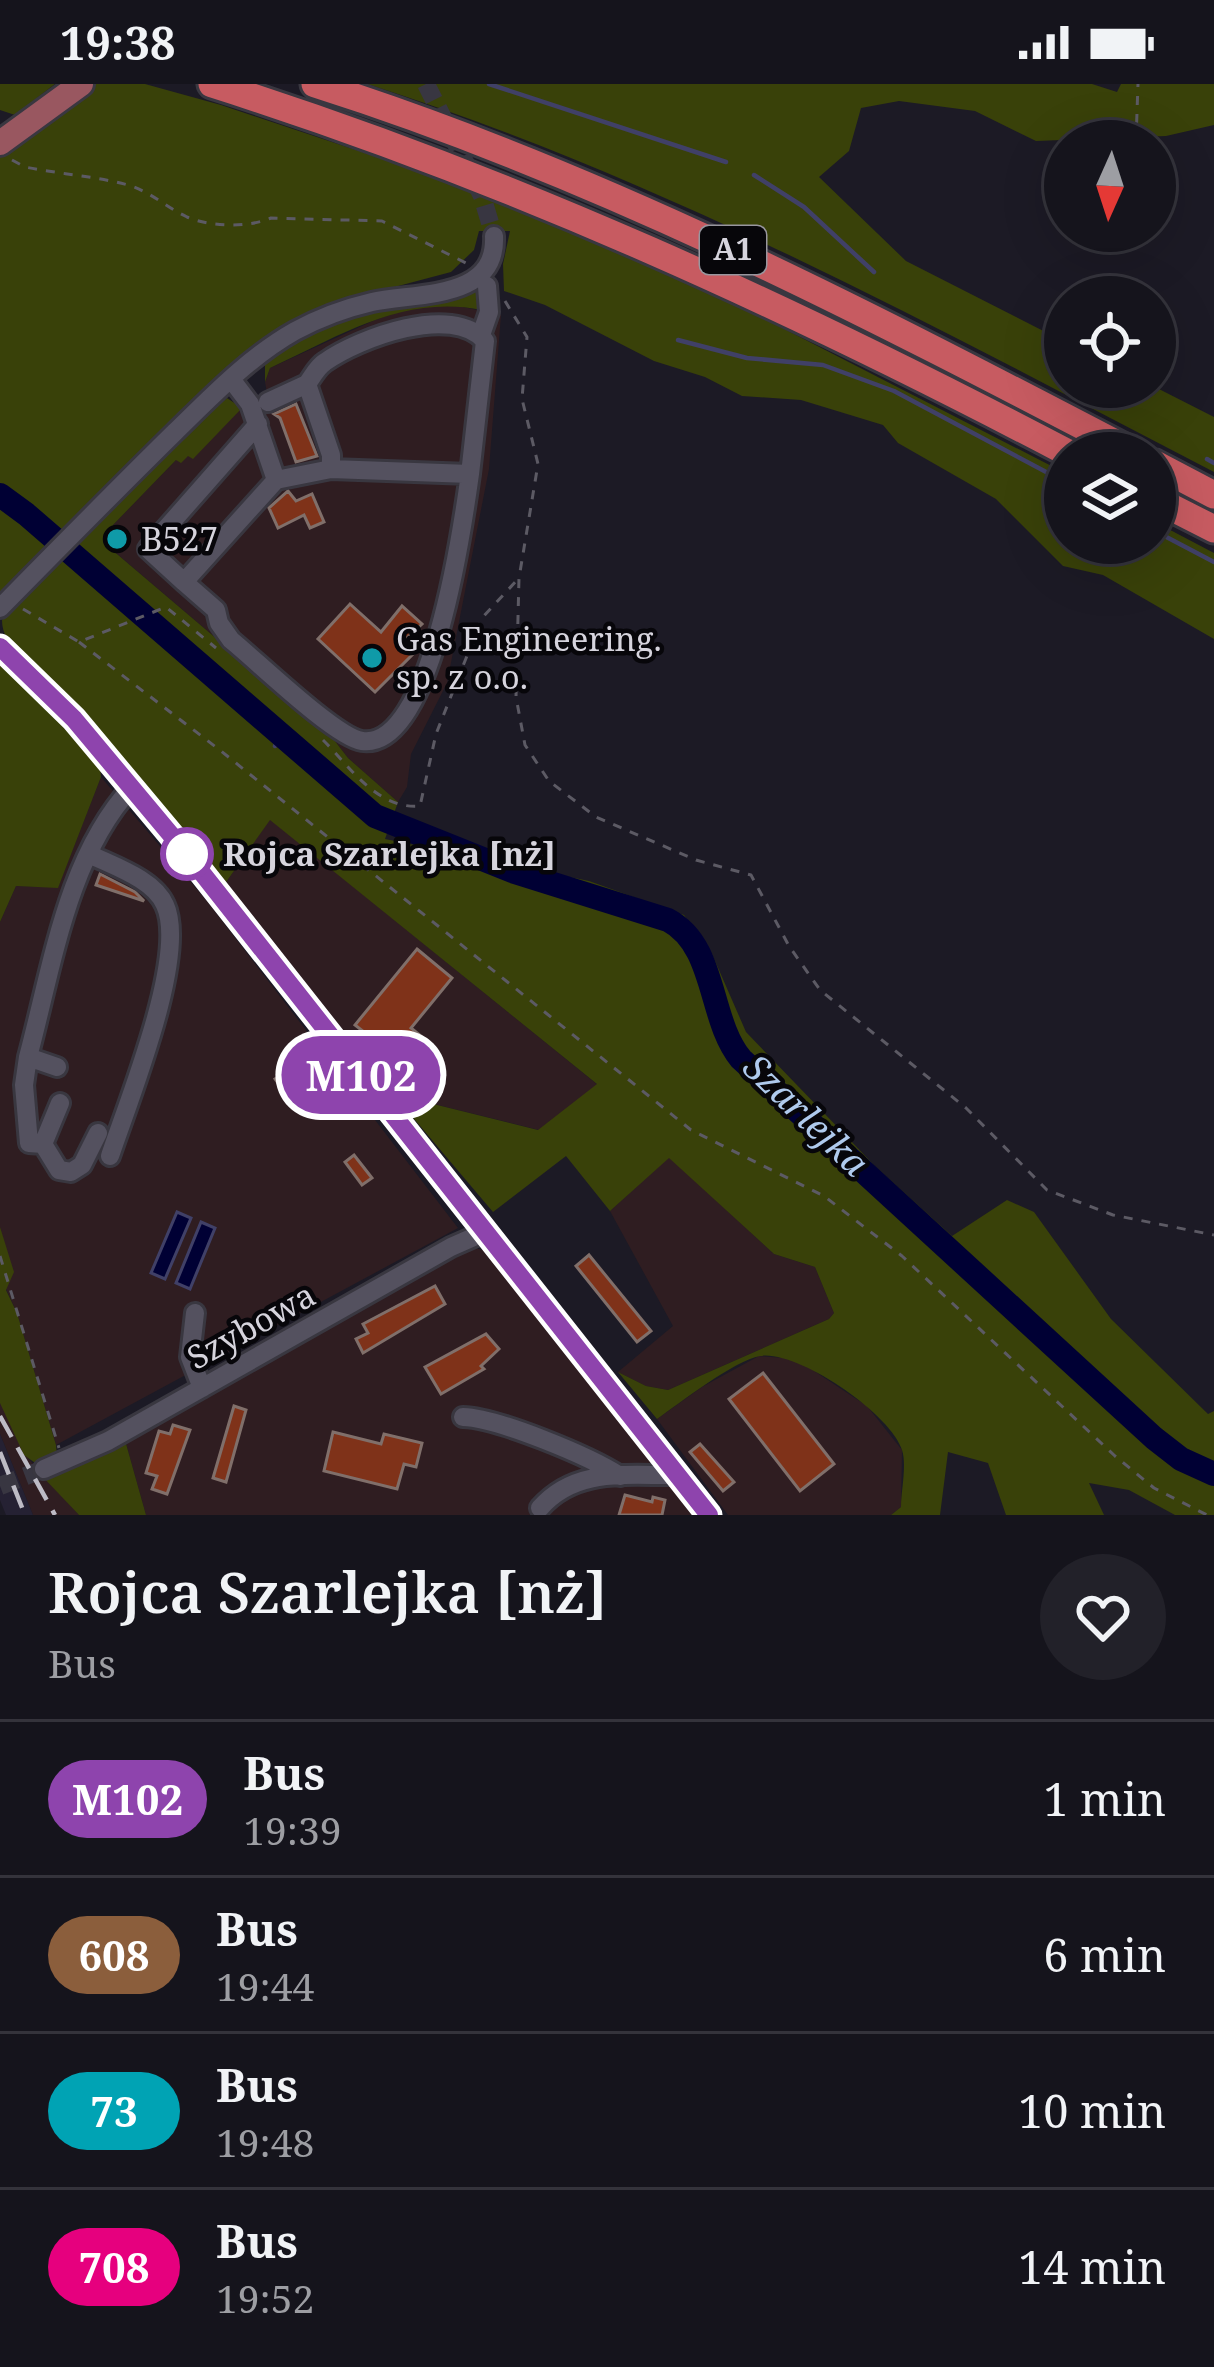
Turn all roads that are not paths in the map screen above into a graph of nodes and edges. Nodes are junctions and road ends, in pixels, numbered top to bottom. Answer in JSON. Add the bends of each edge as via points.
{"nodes":[{"id":1,"x":81,"y":84,"type":"edge"},
{"id":2,"x":212,"y":84,"type":"edge"},
{"id":3,"x":315,"y":84,"type":"edge"},
{"id":4,"x":6,"y":133,"type":"edge"},
{"id":5,"x":494,"y":236,"type":"tunnel mouth"},
{"id":6,"x":482,"y":282,"type":"junction"},
{"id":7,"x":481,"y":335,"type":"junction"},
{"id":8,"x":231,"y":379,"type":"junction"},
{"id":9,"x":307,"y":384,"type":"junction"},
{"id":10,"x":268,"y":402,"type":"dead end"},
{"id":11,"x":258,"y":424,"type":"junction"},
{"id":12,"x":1094,"y":432,"type":"edge"},
{"id":13,"x":1044,"y":441,"type":"edge"},
{"id":14,"x":331,"y":469,"type":"junction"},
{"id":15,"x":470,"y":474,"type":"junction"},
{"id":16,"x":1176,"y":475,"type":"edge"},
{"id":17,"x":276,"y":480,"type":"junction"},
{"id":18,"x":1214,"y":495,"type":"edge"},
{"id":19,"x":1176,"y":510,"type":"edge"},
{"id":20,"x":1214,"y":530,"type":"edge"},
{"id":21,"x":184,"y":581,"type":"junction"},
{"id":22,"x":4,"y":604,"type":"edge"},
{"id":23,"x":0,"y":647,"type":"edge"},
{"id":24,"x":132,"y":787,"type":"junction"},
{"id":25,"x":89,"y":854,"type":"junction"},
{"id":26,"x":28,"y":1057,"type":"junction"},
{"id":27,"x":57,"y":1066,"type":"dead end"},
{"id":28,"x":60,"y":1103,"type":"dead end"},
{"id":29,"x":98,"y":1133,"type":"dead end"},
{"id":30,"x":43,"y":1144,"type":"junction"},
{"id":31,"x":110,"y":1156,"type":"dead end"},
{"id":32,"x":485,"y":1232,"type":"junction"},
{"id":33,"x":195,"y":1312,"type":"dead end"},
{"id":34,"x":202,"y":1388,"type":"junction"},
{"id":35,"x":463,"y":1417,"type":"dead end"},
{"id":36,"x":53,"y":1465,"type":"tunnel mouth"},
{"id":37,"x":678,"y":1475,"type":"junction"},
{"id":38,"x":620,"y":1476,"type":"junction"},
{"id":39,"x":540,"y":1508,"type":"dead end"},
{"id":40,"x":710,"y":1515,"type":"edge"}],
"edges":[{"from":1,"to":4,"type":"main road"},
{"from":2,"to":13,"type":"highway","number":"A1","via":[[512,190],[667,255]]},
{"from":3,"to":12,"type":"highway","number":"A1","via":[[539,165],[764,264]]},
{"from":5,"to":6,"type":"street"},
{"from":6,"to":7,"type":"street","via":[[489,312]]},
{"from":6,"to":8,"type":"street","via":[[328,316],[266,349]]},
{"from":7,"to":9,"type":"street","via":[[405,327],[321,364]]},
{"from":7,"to":15,"type":"street"},
{"from":8,"to":11,"type":"street"},
{"from":8,"to":22,"type":"street"},
{"from":9,"to":10,"type":"street"},
{"from":9,"to":14,"type":"street"},
{"from":11,"to":17,"type":"street"},
{"from":11,"to":21,"type":"street","via":[[148,549]]},
{"from":14,"to":15,"type":"street"},
{"from":14,"to":17,"type":"street"},
{"from":15,"to":21,"type":"street","via":[[458,556],[424,679],[406,717],[382,738],[360,741],[338,729],[231,640],[216,610]]},
{"from":16,"to":18,"type":"highway"},
{"from":17,"to":21,"type":"street"},
{"from":19,"to":20,"type":"highway"},
{"from":23,"to":24,"type":"street"},
{"from":24,"to":25,"type":"street"},
{"from":24,"to":32,"type":"street"},
{"from":25,"to":26,"type":"street"},
{"from":25,"to":31,"type":"street","via":[[154,890],[170,923],[166,976]]},
{"from":26,"to":27,"type":"street"},
{"from":26,"to":30,"type":"street","via":[[29,1143]]},
{"from":28,"to":30,"type":"street"},
{"from":29,"to":30,"type":"street","via":[[71,1172],[59,1170]]},
{"from":32,"to":34,"type":"street","name":"Szybowa"},
{"from":32,"to":37,"type":"street"},
{"from":33,"to":34,"type":"street","via":[[190,1357]]},
{"from":34,"to":36,"type":"street","name":"Szybowa"},
{"from":35,"to":38,"type":"street"},
{"from":37,"to":38,"type":"street"},
{"from":37,"to":40,"type":"street"},
{"from":38,"to":39,"type":"street","via":[[578,1480]]}]}
